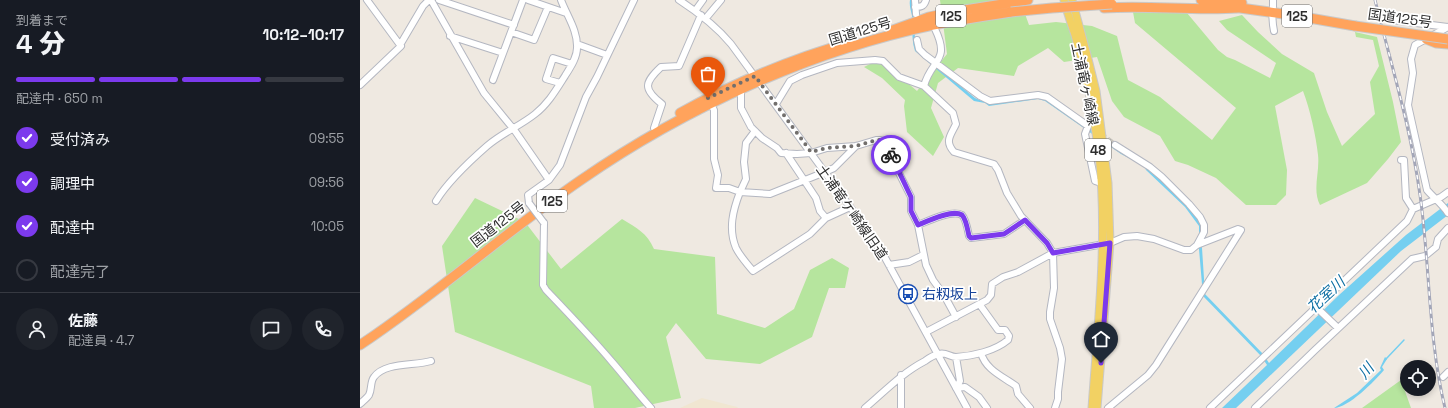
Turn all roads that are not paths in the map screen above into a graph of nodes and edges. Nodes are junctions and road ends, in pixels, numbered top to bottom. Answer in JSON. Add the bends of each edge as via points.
{"nodes":[{"id":1,"x":367,"y":0,"type":"edge"},
{"id":2,"x":430,"y":0,"type":"edge"},
{"id":3,"x":439,"y":0,"type":"edge"},
{"id":4,"x":523,"y":0,"type":"edge"},
{"id":5,"x":528,"y":0,"type":"edge"},
{"id":6,"x":561,"y":0,"type":"edge"},
{"id":7,"x":634,"y":0,"type":"edge"},
{"id":8,"x":679,"y":0,"type":"edge"},
{"id":9,"x":703,"y":0,"type":"edge"},
{"id":10,"x":721,"y":0,"type":"edge"},
{"id":11,"x":914,"y":0,"type":"edge"},
{"id":12,"x":926,"y":0,"type":"edge"},
{"id":13,"x":1028,"y":0,"type":"edge"},
{"id":14,"x":1064,"y":0,"type":"edge"},
{"id":15,"x":1072,"y":0,"type":"edge"},
{"id":16,"x":1077,"y":0,"type":"edge"},
{"id":17,"x":1201,"y":0,"type":"edge"},
{"id":18,"x":1233,"y":3,"type":"edge"},
{"id":19,"x":1272,"y":6,"type":"edge"},
{"id":20,"x":548,"y":7,"type":"junction"},
{"id":21,"x":915,"y":7,"type":"junction"},
{"id":22,"x":1010,"y":9,"type":"junction"},
{"id":23,"x":1071,"y":10,"type":"junction"},
{"id":24,"x":695,"y":11,"type":"junction"},
{"id":25,"x":566,"y":13,"type":"junction"},
{"id":26,"x":916,"y":14,"type":"dead end"},
{"id":27,"x":703,"y":17,"type":"junction"},
{"id":28,"x":1392,"y":20,"type":"dead end"},
{"id":29,"x":1356,"y":23,"type":"junction"},
{"id":30,"x":514,"y":25,"type":"junction"},
{"id":31,"x":1448,"y":27,"type":"edge"},
{"id":32,"x":935,"y":29,"type":"junction"},
{"id":33,"x":1274,"y":31,"type":"dead end"},
{"id":34,"x":511,"y":32,"type":"junction"},
{"id":35,"x":894,"y":32,"type":"junction"},
{"id":36,"x":1448,"y":33,"type":"edge"},
{"id":37,"x":450,"y":36,"type":"junction"},
{"id":38,"x":1405,"y":36,"type":"dead end"},
{"id":39,"x":1448,"y":38,"type":"edge"},
{"id":40,"x":1426,"y":39,"type":"junction"},
{"id":41,"x":916,"y":40,"type":"dead end"},
{"id":42,"x":577,"y":44,"type":"junction"},
{"id":43,"x":1448,"y":44,"type":"edge"},
{"id":44,"x":400,"y":45,"type":"junction"},
{"id":45,"x":503,"y":52,"type":"junction"},
{"id":46,"x":608,"y":55,"type":"junction"},
{"id":47,"x":936,"y":63,"type":"junction"},
{"id":48,"x":572,"y":64,"type":"junction"},
{"id":49,"x":757,"y":79,"type":"junction"},
{"id":50,"x":493,"y":80,"type":"dead end"},
{"id":51,"x":560,"y":83,"type":"junction"},
{"id":52,"x":360,"y":84,"type":"edge"},
{"id":53,"x":924,"y":86,"type":"junction"},
{"id":54,"x":740,"y":90,"type":"junction"},
{"id":55,"x":711,"y":104,"type":"junction"},
{"id":56,"x":776,"y":104,"type":"junction"},
{"id":57,"x":512,"y":128,"type":"junction"},
{"id":58,"x":654,"y":128,"type":"junction"},
{"id":59,"x":755,"y":131,"type":"junction"},
{"id":60,"x":1115,"y":145,"type":"tunnel mouth"},
{"id":61,"x":856,"y":146,"type":"junction"},
{"id":62,"x":811,"y":152,"type":"junction"},
{"id":63,"x":786,"y":153,"type":"junction"},
{"id":64,"x":1401,"y":160,"type":"dead end"},
{"id":65,"x":825,"y":172,"type":"junction"},
{"id":66,"x":549,"y":180,"type":"junction"},
{"id":67,"x":804,"y":181,"type":"junction"},
{"id":68,"x":1101,"y":183,"type":"junction"},
{"id":69,"x":740,"y":192,"type":"junction"},
{"id":70,"x":1448,"y":192,"type":"edge"},
{"id":71,"x":1437,"y":200,"type":"junction"},
{"id":72,"x":436,"y":201,"type":"dead end"},
{"id":73,"x":850,"y":207,"type":"junction"},
{"id":74,"x":1413,"y":209,"type":"junction"},
{"id":75,"x":1448,"y":213,"type":"edge"},
{"id":76,"x":826,"y":218,"type":"junction"},
{"id":77,"x":1025,"y":220,"type":"junction"},
{"id":78,"x":918,"y":225,"type":"junction"},
{"id":79,"x":1448,"y":228,"type":"edge"},
{"id":80,"x":1106,"y":243,"type":"junction"},
{"id":81,"x":1198,"y":245,"type":"junction"},
{"id":82,"x":1053,"y":253,"type":"junction"},
{"id":83,"x":923,"y":255,"type":"junction"},
{"id":84,"x":889,"y":265,"type":"junction"},
{"id":85,"x":980,"y":304,"type":"junction"},
{"id":86,"x":1316,"y":307,"type":"junction"},
{"id":87,"x":956,"y":317,"type":"junction"},
{"id":88,"x":1338,"y":328,"type":"junction"},
{"id":89,"x":926,"y":332,"type":"junction"},
{"id":90,"x":360,"y":338,"type":"edge"},
{"id":91,"x":360,"y":345,"type":"edge"},
{"id":92,"x":981,"y":353,"type":"junction"},
{"id":93,"x":938,"y":354,"type":"junction"},
{"id":94,"x":956,"y":357,"type":"junction"},
{"id":95,"x":431,"y":360,"type":"dead end"},
{"id":96,"x":1448,"y":372,"type":"edge"},
{"id":97,"x":901,"y":376,"type":"junction"},
{"id":98,"x":1443,"y":377,"type":"dead end"},
{"id":99,"x":956,"y":388,"type":"junction"},
{"id":100,"x":360,"y":404,"type":"edge"},
{"id":101,"x":651,"y":408,"type":"edge"},
{"id":102,"x":865,"y":408,"type":"edge"},
{"id":103,"x":901,"y":408,"type":"edge"},
{"id":104,"x":967,"y":408,"type":"edge"},
{"id":105,"x":987,"y":408,"type":"edge"},
{"id":106,"x":1030,"y":408,"type":"edge"},
{"id":107,"x":1055,"y":408,"type":"edge"},
{"id":108,"x":1092,"y":408,"type":"edge"},
{"id":109,"x":1097,"y":408,"type":"edge"},
{"id":110,"x":1108,"y":408,"type":"edge"},
{"id":111,"x":1210,"y":408,"type":"edge"},
{"id":112,"x":1255,"y":408,"type":"edge"}],
"edges":[{"from":1,"to":44,"type":"street"},
{"from":2,"to":37,"type":"street"},
{"from":2,"to":44,"type":"street"},
{"from":3,"to":30,"type":"street"},
{"from":4,"to":30,"type":"street"},
{"from":5,"to":20,"type":"street"},
{"from":6,"to":25,"type":"street"},
{"from":7,"to":46,"type":"street"},
{"from":8,"to":24,"type":"street","name":"土浦竜ケ崎線旧道"},
{"from":9,"to":24,"type":"street"},
{"from":10,"to":27,"type":"street"},
{"from":11,"to":21,"type":"street"},
{"from":12,"to":21,"type":"street","via":[[925,5]]},
{"from":13,"to":35,"type":"highway","via":[[929,17]]},
{"from":14,"to":23,"type":"main road","name":"土浦竜ヶ崎線","number":"48"},
{"from":15,"to":23,"type":"main road","name":"土浦竜ヶ崎線","number":"48"},
{"from":16,"to":22,"type":"highway","name":"国道125号","number":"125"},
{"from":17,"to":18,"type":"highway","name":"国道125号","number":"125"},
{"from":18,"to":19,"type":"highway","name":"国道125号","number":"125"},
{"from":18,"to":22,"type":"highway","name":"国道125号","number":"125","bridge":true,"via":[[1112,4]]},
{"from":18,"to":23,"type":"highway","via":[[1212,10],[1111,7]]},
{"from":19,"to":29,"type":"highway","name":"国道125号","number":"125"},
{"from":19,"to":33,"type":"street"},
{"from":20,"to":25,"type":"street"},
{"from":20,"to":34,"type":"street","via":[[534,40]]},
{"from":21,"to":26,"type":"street"},
{"from":22,"to":35,"type":"highway","name":"国道125号","number":"125"},
{"from":23,"to":32,"type":"highway","via":[[981,20]]},
{"from":23,"to":68,"type":"main road","name":"土浦竜ヶ崎線","number":"48","via":[[1089,93]]},
{"from":23,"to":80,"type":"main road","name":"土浦竜ヶ崎線","number":"48","via":[[1088,55],[1096,91],[1108,183]]},
{"from":24,"to":27,"type":"street","name":"土浦竜ケ崎線旧道"},
{"from":25,"to":42,"type":"street","via":[[573,26]]},
{"from":27,"to":49,"type":"street","name":"土浦竜ケ崎線旧道","via":[[723,35]]},
{"from":27,"to":58,"type":"street","via":[[678,66],[661,67],[647,82],[655,98],[662,104]]},
{"from":28,"to":31,"type":"street"},
{"from":29,"to":36,"type":"highway","name":"国道125号","number":"125"},
{"from":29,"to":39,"type":"highway","name":"国道125号","number":"125","bridge":true},
{"from":30,"to":34,"type":"street"},
{"from":31,"to":40,"type":"street"},
{"from":32,"to":35,"type":"highway"},
{"from":32,"to":47,"type":"street","via":[[942,48]]},
{"from":34,"to":45,"type":"street"},
{"from":35,"to":49,"type":"highway","name":"国道125号","number":"125"},
{"from":37,"to":45,"type":"street"},
{"from":37,"to":57,"type":"street","via":[[484,93]]},
{"from":38,"to":40,"type":"street"},
{"from":40,"to":43,"type":"highway"},
{"from":40,"to":71,"type":"street","via":[[1415,45],[1411,59],[1413,73],[1408,105],[1427,190]]},
{"from":41,"to":47,"type":"street","via":[[919,49]]},
{"from":42,"to":46,"type":"street"},
{"from":42,"to":48,"type":"street"},
{"from":44,"to":52,"type":"street"},
{"from":45,"to":50,"type":"street"},
{"from":46,"to":66,"type":"street","via":[[586,97],[560,165]]},
{"from":47,"to":53,"type":"street"},
{"from":47,"to":68,"type":"street","via":[[990,101],[1038,95],[1047,97],[1088,126],[1085,134],[1095,181]]},
{"from":48,"to":51,"type":"street"},
{"from":48,"to":51,"type":"street","via":[[553,58],[546,79]]},
{"from":49,"to":54,"type":"highway","name":"国道125号","number":"125"},
{"from":49,"to":56,"type":"street","name":"土浦竜ケ崎線旧道"},
{"from":49,"to":58,"type":"highway","name":"国道125号","number":"125","via":[[708,98]]},
{"from":51,"to":57,"type":"street","via":[[543,108]]},
{"from":53,"to":56,"type":"street","via":[[899,77],[882,61],[837,63],[790,81]]},
{"from":53,"to":77,"type":"street","via":[[953,114],[956,124],[948,139],[950,147],[954,152],[994,164],[1013,204]]},
{"from":54,"to":55,"type":"highway","name":"国道125号","number":"125"},
{"from":54,"to":59,"type":"street","via":[[741,108]]},
{"from":55,"to":69,"type":"street","via":[[714,110],[714,160],[718,175],[716,188],[729,188]]},
{"from":55,"to":91,"type":"highway","name":"国道125号","number":"125","via":[[650,135],[582,179]]},
{"from":56,"to":62,"type":"street","name":"土浦竜ケ崎線旧道"},
{"from":57,"to":66,"type":"street"},
{"from":57,"to":72,"type":"street","via":[[488,145],[443,190]]},
{"from":58,"to":90,"type":"highway","name":"国道125号","number":"125","via":[[579,174]]},
{"from":59,"to":63,"type":"street","via":[[781,152]]},
{"from":59,"to":69,"type":"street","via":[[746,143],[746,178]]},
{"from":60,"to":81,"type":"street","via":[[1150,167],[1192,209],[1204,225],[1204,232]]},
{"from":61,"to":62,"type":"street"},
{"from":61,"to":65,"type":"street","via":[[834,168]]},
{"from":61,"to":78,"type":"street","via":[[876,140],[883,142],[911,197],[911,211]]},
{"from":62,"to":63,"type":"street"},
{"from":62,"to":65,"type":"street","name":"土浦竜ケ崎線旧道"},
{"from":63,"to":67,"type":"street"},
{"from":64,"to":74,"type":"street","via":[[1404,160],[1406,198]]},
{"from":65,"to":67,"type":"street"},
{"from":65,"to":73,"type":"street","name":"土浦竜ケ崎線旧道"},
{"from":66,"to":101,"type":"street","bridge":true,"via":[[528,195],[529,203],[544,223],[543,285]]},
{"from":67,"to":69,"type":"street","via":[[770,194]]},
{"from":67,"to":76,"type":"street"},
{"from":68,"to":80,"type":"main road","name":"土浦竜ヶ崎線","number":"48"},
{"from":69,"to":76,"type":"street","via":[[733,211],[732,227],[736,248],[753,271],[810,234]]},
{"from":70,"to":71,"type":"street"},
{"from":71,"to":74,"type":"street"},
{"from":71,"to":75,"type":"street"},
{"from":73,"to":76,"type":"street"},
{"from":73,"to":84,"type":"street","name":"土浦竜ケ崎線旧道"},
{"from":74,"to":86,"type":"street","via":[[1407,221]]},
{"from":77,"to":78,"type":"street","via":[[1004,234],[971,238],[964,218],[959,214],[946,214]]},
{"from":77,"to":82,"type":"street"},
{"from":78,"to":83,"type":"street"},
{"from":79,"to":88,"type":"street","via":[[1438,239],[1436,247],[1425,256],[1412,259]]},
{"from":80,"to":81,"type":"street","via":[[1137,236],[1154,238],[1184,250],[1191,250]]},
{"from":80,"to":82,"type":"street"},
{"from":80,"to":108,"type":"main road","name":"土浦竜ヶ崎線","number":"48","via":[[1100,288]]},
{"from":80,"to":109,"type":"main road","name":"土浦竜ヶ崎線","number":"48"},
{"from":81,"to":110,"type":"street","via":[[1241,230],[1156,365],[1148,375]]},
{"from":82,"to":85,"type":"street","via":[[992,284],[991,295]]},
{"from":82,"to":107,"type":"street","via":[[1054,288],[1050,319],[1062,358]]},
{"from":83,"to":84,"type":"street","via":[[909,262]]},
{"from":83,"to":87,"type":"street","via":[[933,280]]},
{"from":84,"to":89,"type":"street","name":"土浦竜ケ崎線旧道"},
{"from":85,"to":87,"type":"street"},
{"from":85,"to":92,"type":"street","via":[[998,330],[1005,330],[1009,336],[1003,344]]},
{"from":86,"to":88,"type":"street"},
{"from":86,"to":111,"type":"street"},
{"from":87,"to":89,"type":"street"},
{"from":88,"to":112,"type":"street"},
{"from":89,"to":93,"type":"street","name":"土浦竜ケ崎線旧道"},
{"from":92,"to":94,"type":"street"},
{"from":92,"to":106,"type":"street","via":[[993,371],[1016,386],[1018,394]]},
{"from":93,"to":94,"type":"street","via":[[945,353]]},
{"from":93,"to":97,"type":"street"},
{"from":93,"to":99,"type":"street","name":"土浦竜ケ崎線旧道"},
{"from":94,"to":99,"type":"street","via":[[960,381]]},
{"from":95,"to":100,"type":"street","via":[[397,365],[379,372],[373,377],[369,395]]},
{"from":96,"to":98,"type":"street"},
{"from":97,"to":102,"type":"street"},
{"from":97,"to":103,"type":"street"},
{"from":99,"to":104,"type":"street","name":"土浦竜ケ崎線旧道"},
{"from":99,"to":105,"type":"street","via":[[966,387],[979,397]]}]}
